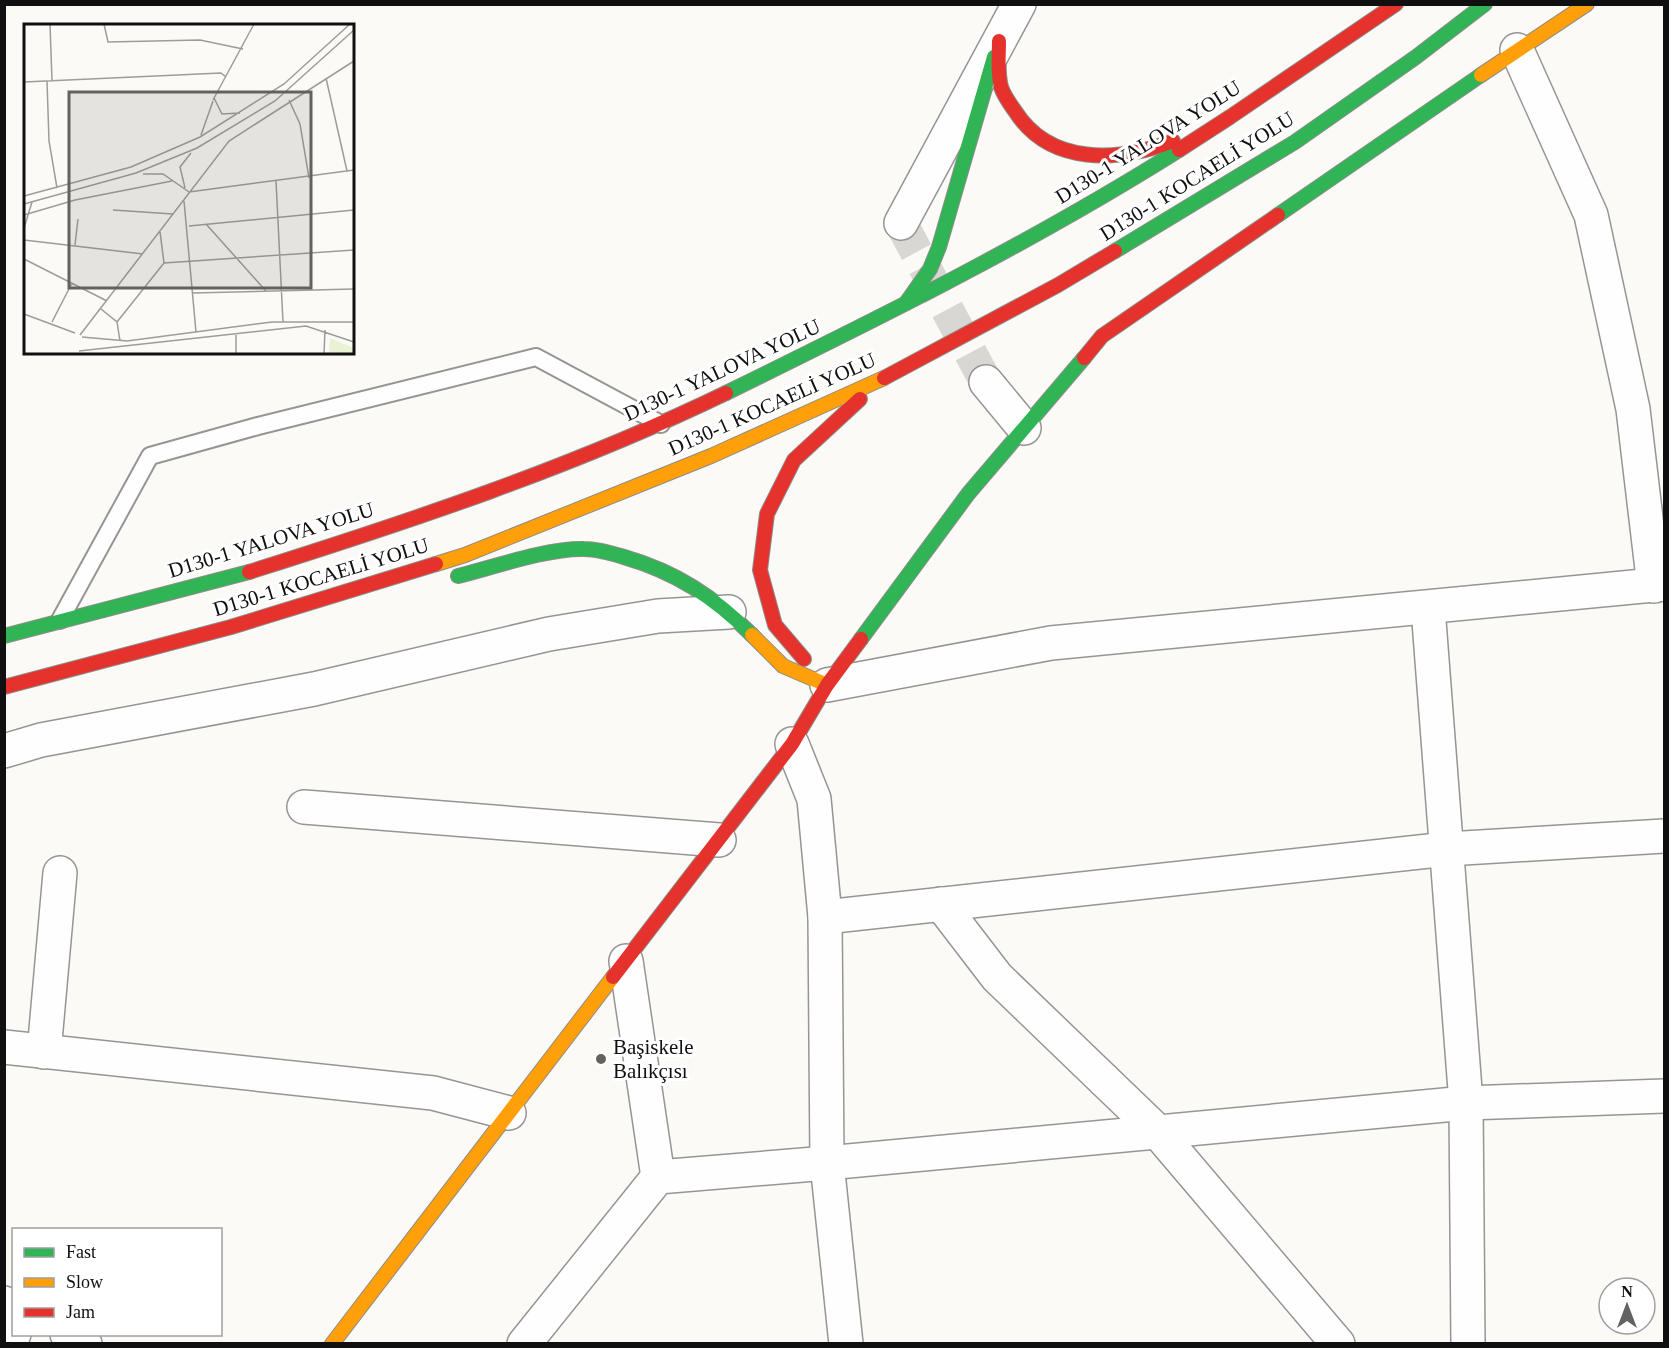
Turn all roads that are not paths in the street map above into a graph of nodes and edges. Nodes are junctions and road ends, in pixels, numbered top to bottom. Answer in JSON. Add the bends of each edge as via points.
{"nodes":[{"id":1,"x":1019,"y":4,"type":"edge"},
{"id":2,"x":1396,"y":4,"type":"edge"},
{"id":3,"x":1485,"y":4,"type":"edge"},
{"id":4,"x":1587,"y":4,"type":"edge"},
{"id":5,"x":999,"y":40,"type":"junction"},
{"id":6,"x":1517,"y":50,"type":"junction"},
{"id":7,"x":1230,"y":117,"type":"junction"},
{"id":8,"x":901,"y":223,"type":"dead end"},
{"id":9,"x":904,"y":306,"type":"junction"},
{"id":10,"x":879,"y":381,"type":"junction"},
{"id":11,"x":986,"y":382,"type":"tunnel mouth"},
{"id":12,"x":662,"y":424,"type":"junction"},
{"id":13,"x":1024,"y":429,"type":"junction"},
{"id":14,"x":450,"y":578,"type":"dead end"},
{"id":15,"x":1659,"y":585,"type":"edge"},
{"id":16,"x":362,"y":601,"type":"dead end"},
{"id":17,"x":1428,"y":608,"type":"junction"},
{"id":18,"x":729,"y":612,"type":"junction"},
{"id":19,"x":59,"y":623,"type":"junction"},
{"id":20,"x":231,"y":627,"type":"junction"},
{"id":21,"x":4,"y":636,"type":"edge"},
{"id":22,"x":826,"y":685,"type":"junction"},
{"id":23,"x":4,"y":687,"type":"edge"},
{"id":24,"x":792,"y":744,"type":"junction"},
{"id":25,"x":4,"y":751,"type":"edge"},
{"id":26,"x":304,"y":807,"type":"dead end"},
{"id":27,"x":1665,"y":836,"type":"edge"},
{"id":28,"x":719,"y":840,"type":"junction"},
{"id":29,"x":1447,"y":849,"type":"junction"},
{"id":30,"x":60,"y":873,"type":"dead end"},
{"id":31,"x":941,"y":904,"type":"junction"},
{"id":32,"x":825,"y":917,"type":"junction"},
{"id":33,"x":626,"y":961,"type":"junction"},
{"id":34,"x":4,"y":1047,"type":"edge"},
{"id":35,"x":44,"y":1052,"type":"junction"},
{"id":36,"x":1665,"y":1096,"type":"edge"},
{"id":37,"x":1466,"y":1102,"type":"junction"},
{"id":38,"x":509,"y":1113,"type":"junction"},
{"id":39,"x":1157,"y":1131,"type":"junction"},
{"id":40,"x":827,"y":1163,"type":"junction"},
{"id":41,"x":658,"y":1177,"type":"junction"},
{"id":42,"x":69,"y":1336,"type":"edge"},
{"id":43,"x":85,"y":1344,"type":"edge"},
{"id":44,"x":332,"y":1344,"type":"edge"},
{"id":45,"x":524,"y":1344,"type":"edge"},
{"id":46,"x":846,"y":1344,"type":"edge"},
{"id":47,"x":1338,"y":1344,"type":"edge"},
{"id":48,"x":1468,"y":1344,"type":"edge"}],
"edges":[{"from":1,"to":5,"type":"street"},
{"from":2,"to":7,"type":"main road","name":"D130-1 YALOVA YOLU"},
{"from":3,"to":10,"type":"main road","name":"D130-1 KOCAELİ YOLU","via":[[1295,142],[1058,285]]},
{"from":4,"to":6,"type":"main road"},
{"from":5,"to":7,"type":"main road","via":[[1002,89],[1029,129],[1054,147],[1120,154],[1155,149]]},
{"from":5,"to":8,"type":"street"},
{"from":5,"to":9,"type":"main road","via":[[939,247]]},
{"from":6,"to":13,"type":"main road","via":[[1102,336]]},
{"from":6,"to":15,"type":"street","via":[[1591,215],[1633,409]]},
{"from":7,"to":9,"type":"main road","name":"D130-1 YALOVA YOLU","via":[[1105,196]]},
{"from":9,"to":12,"type":"main road","name":"D130-1 YALOVA YOLU"},
{"from":10,"to":20,"type":"main road","name":"D130-1 KOCAELİ YOLU","via":[[711,456],[465,555]]},
{"from":10,"to":22,"type":"main road","via":[[794,460],[767,514],[760,570],[775,625]]},
{"from":11,"to":13,"type":"street"},
{"from":12,"to":19,"type":"main road","name":"D130-1 YALOVA YOLU","via":[[520,482],[429,513],[232,577]]},
{"from":12,"to":19,"type":"lane","via":[[536,357],[150,456]]},
{"from":13,"to":22,"type":"main road","via":[[968,494]]},
{"from":14,"to":18,"type":"main road","via":[[557,551],[584,549],[645,563],[691,584]]},
{"from":15,"to":17,"type":"street"},
{"from":16,"to":20,"type":"main road","via":[[307,615]]},
{"from":17,"to":22,"type":"street","via":[[1051,643]]},
{"from":17,"to":29,"type":"street"},
{"from":18,"to":22,"type":"main road","via":[[783,666]]},
{"from":18,"to":25,"type":"street","via":[[658,616],[549,634],[314,689],[41,740]]},
{"from":19,"to":21,"type":"main road","name":"D130-1 YALOVA YOLU"},
{"from":20,"to":23,"type":"main road","name":"D130-1 KOCAELİ YOLU"},
{"from":22,"to":24,"type":"main road"},
{"from":24,"to":28,"type":"main road"},
{"from":24,"to":32,"type":"street","via":[[814,799]]},
{"from":26,"to":28,"type":"street"},
{"from":27,"to":29,"type":"street"},
{"from":28,"to":33,"type":"main road"},
{"from":29,"to":31,"type":"street"},
{"from":29,"to":37,"type":"street"},
{"from":30,"to":35,"type":"street"},
{"from":31,"to":32,"type":"street"},
{"from":31,"to":39,"type":"street","via":[[997,977]]},
{"from":32,"to":40,"type":"street"},
{"from":33,"to":38,"type":"main road"},
{"from":33,"to":41,"type":"street"},
{"from":34,"to":35,"type":"street"},
{"from":35,"to":38,"type":"street","via":[[433,1093]]},
{"from":36,"to":37,"type":"street"},
{"from":37,"to":39,"type":"street"},
{"from":37,"to":48,"type":"street"},
{"from":38,"to":44,"type":"main road"},
{"from":39,"to":40,"type":"street"},
{"from":39,"to":47,"type":"street"},
{"from":40,"to":41,"type":"street"},
{"from":40,"to":46,"type":"street"},
{"from":41,"to":45,"type":"street"},
{"from":42,"to":43,"type":"street"}]}
